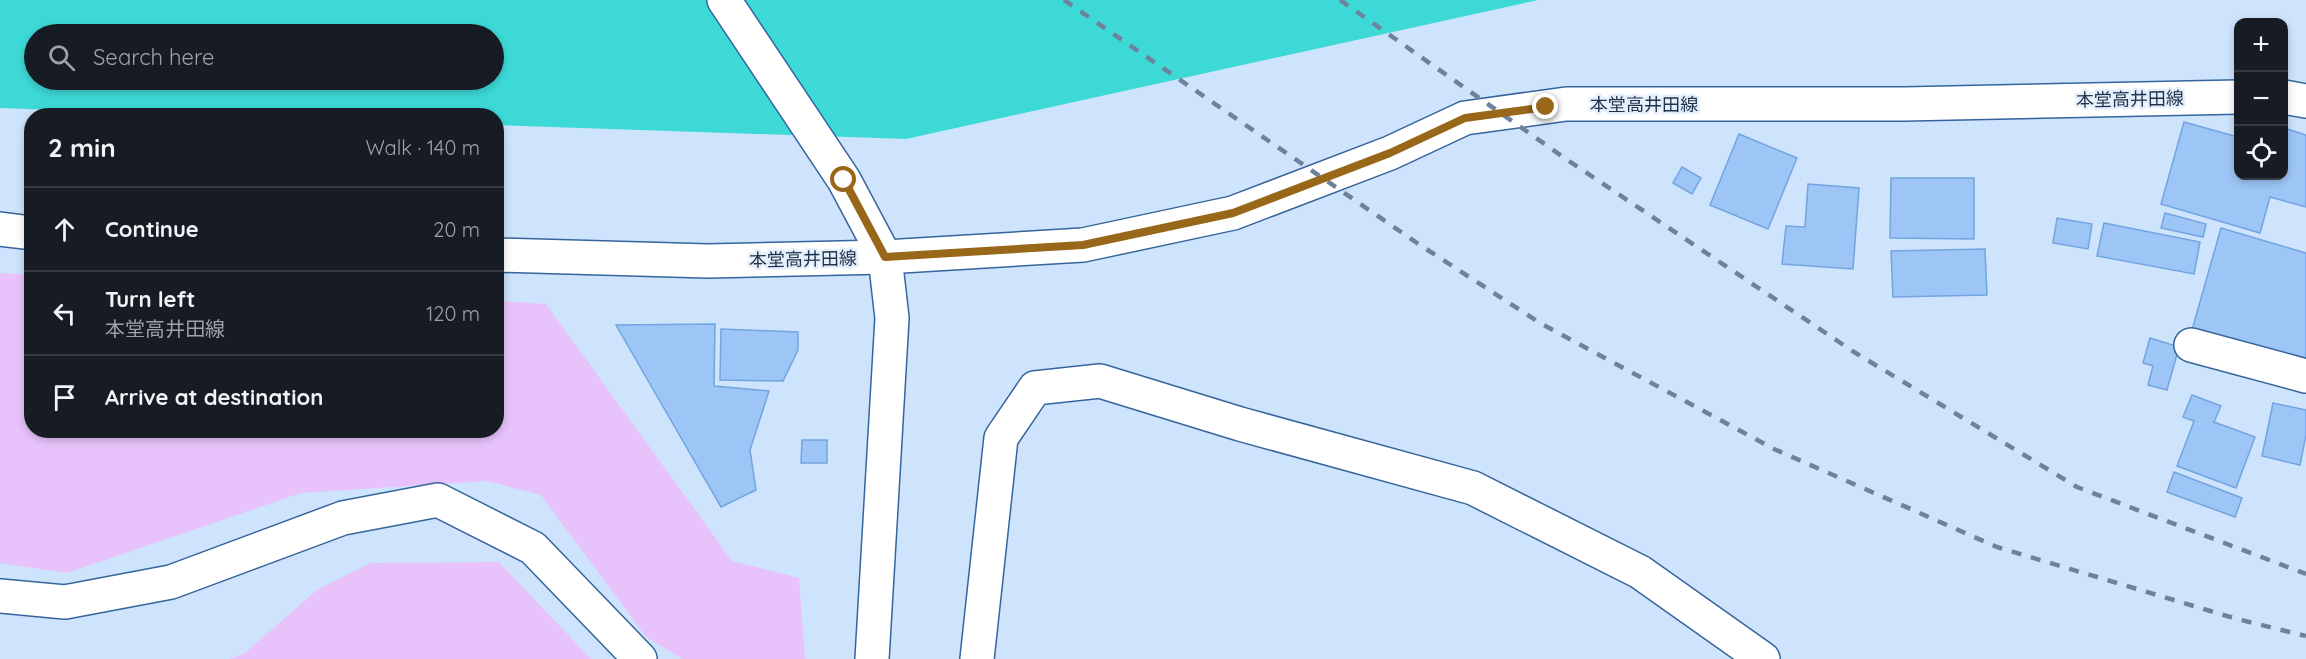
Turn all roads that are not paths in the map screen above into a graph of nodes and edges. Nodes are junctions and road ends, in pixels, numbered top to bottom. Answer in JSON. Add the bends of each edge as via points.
{"nodes":[{"id":1,"x":724,"y":0,"type":"edge"},
{"id":2,"x":2234,"y":97,"type":"edge"},
{"id":3,"x":2288,"y":98,"type":"edge"},
{"id":4,"x":2306,"y":101,"type":"edge"},
{"id":5,"x":0,"y":229,"type":"edge"},
{"id":6,"x":24,"y":232,"type":"edge"},
{"id":7,"x":504,"y":255,"type":"edge"},
{"id":8,"x":885,"y":257,"type":"junction"},
{"id":9,"x":2191,"y":345,"type":"dead end"},
{"id":10,"x":2306,"y":376,"type":"edge"},
{"id":11,"x":0,"y":596,"type":"edge"},
{"id":12,"x":640,"y":659,"type":"edge"},
{"id":13,"x":872,"y":659,"type":"edge"},
{"id":14,"x":977,"y":659,"type":"edge"},
{"id":15,"x":1763,"y":659,"type":"edge"}],
"edges":[{"from":1,"to":8,"type":"street","via":[[844,180]]},
{"from":2,"to":8,"type":"street","name":"本堂高井田線","via":[[1904,104],[1566,104],[1465,118],[1390,153],[1233,213],[1083,245]]},
{"from":3,"to":4,"type":"street"},
{"from":5,"to":6,"type":"street"},
{"from":7,"to":8,"type":"street","name":"本堂高井田線","via":[[708,261]]},
{"from":8,"to":13,"type":"street","via":[[892,318]]},
{"from":9,"to":10,"type":"street"},
{"from":11,"to":12,"type":"street","via":[[65,602],[171,582],[343,518],[438,500],[533,548]]},
{"from":14,"to":15,"type":"street","via":[[1001,438],[1035,388],[1100,381],[1473,488],[1640,572]]}]}
